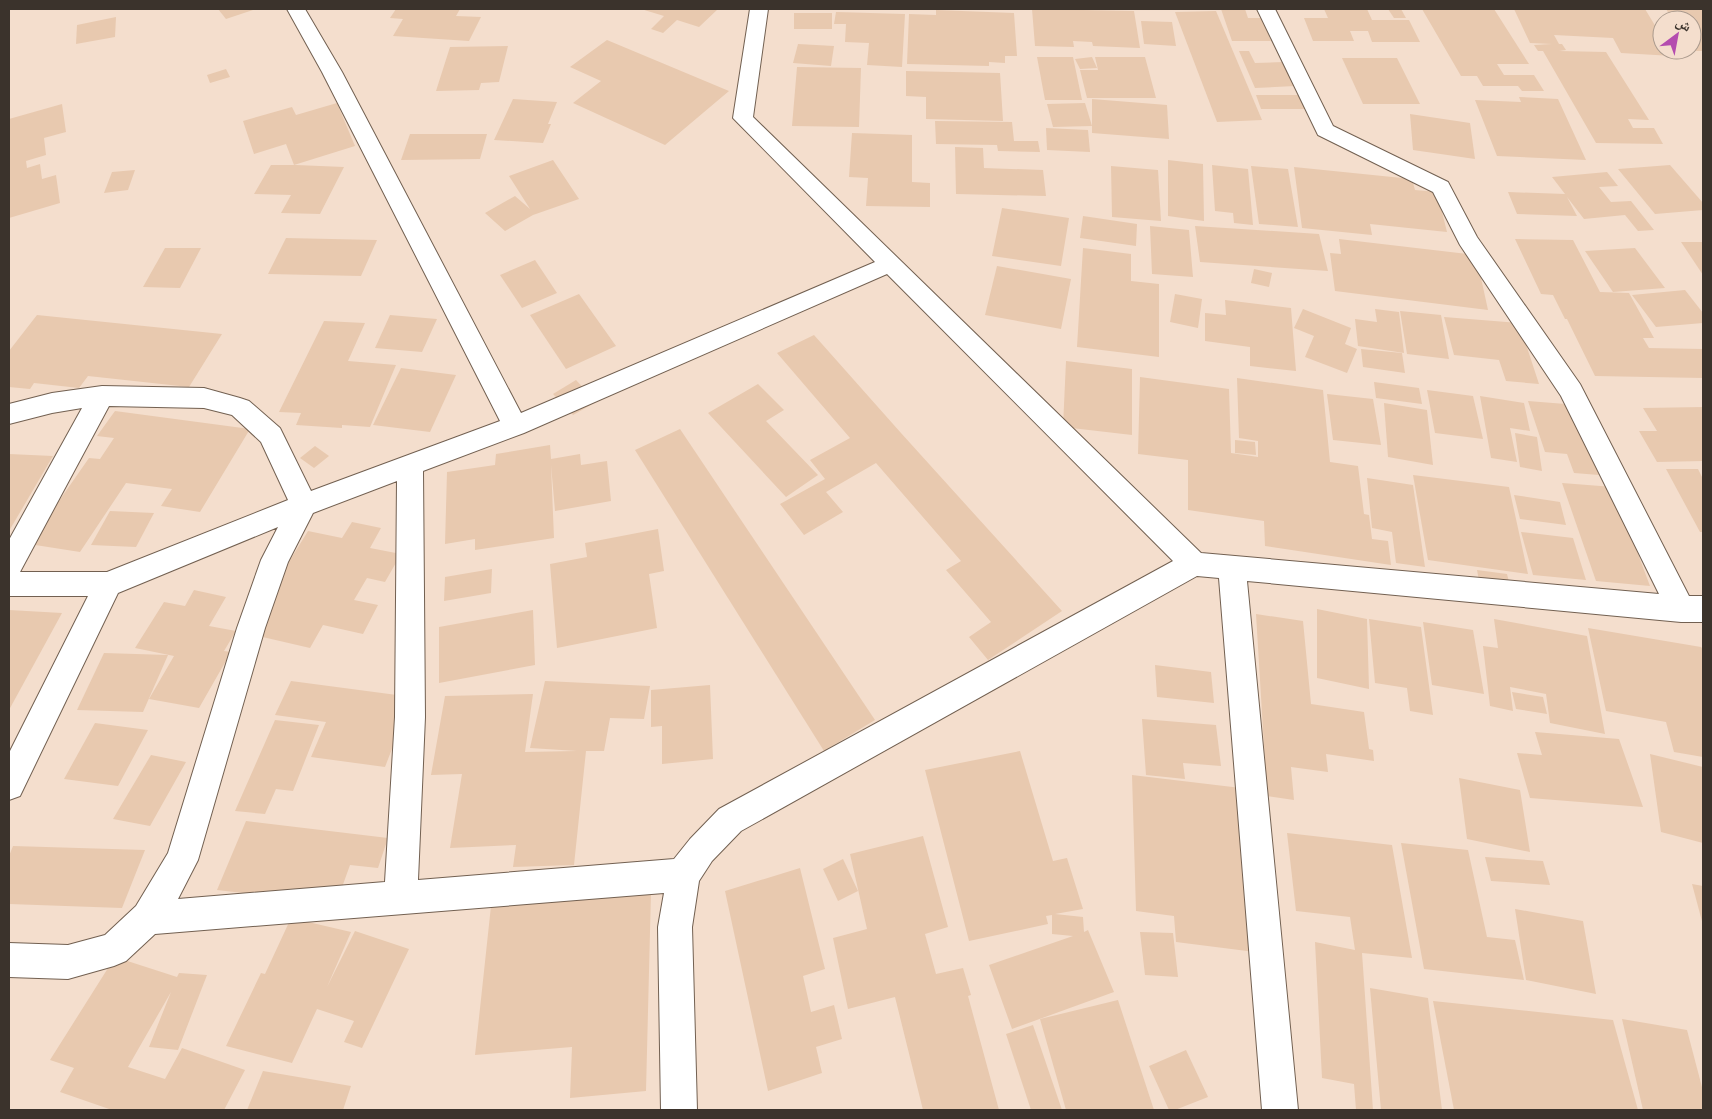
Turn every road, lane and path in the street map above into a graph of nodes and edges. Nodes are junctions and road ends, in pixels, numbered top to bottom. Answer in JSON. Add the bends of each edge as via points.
{"nodes":[{"id":1,"x":296,"y":9,"type":"edge"},
{"id":2,"x":759,"y":9,"type":"edge"},
{"id":3,"x":1266,"y":9,"type":"edge"},
{"id":4,"x":890,"y":264,"type":"junction"},
{"id":5,"x":102,"y":396,"type":"junction"},
{"id":6,"x":9,"y":414,"type":"edge"},
{"id":7,"x":516,"y":426,"type":"junction"},
{"id":8,"x":410,"y":466,"type":"junction"},
{"id":9,"x":304,"y":506,"type":"junction"},
{"id":10,"x":1194,"y":564,"type":"junction"},
{"id":11,"x":9,"y":565,"type":"edge"},
{"id":12,"x":1232,"y":567,"type":"junction"},
{"id":13,"x":9,"y":584,"type":"edge"},
{"id":14,"x":108,"y":584,"type":"junction"},
{"id":15,"x":1692,"y":609,"type":"edge"},
{"id":16,"x":9,"y":785,"type":"edge"},
{"id":17,"x":683,"y":875,"type":"junction"},
{"id":18,"x":401,"y":898,"type":"junction"},
{"id":19,"x":148,"y":918,"type":"junction"},
{"id":20,"x":9,"y":960,"type":"edge"},
{"id":21,"x":679,"y":1110,"type":"edge"},
{"id":22,"x":1280,"y":1110,"type":"edge"}],
"edges":[{"from":1,"to":7,"type":"street"},
{"from":2,"to":4,"type":"street","via":[[743,118]]},
{"from":3,"to":15,"type":"street","via":[[1325,130],[1441,186],[1468,240],[1571,391]]},
{"from":4,"to":7,"type":"street"},
{"from":4,"to":10,"type":"street"},
{"from":5,"to":6,"type":"street","via":[[52,403]]},
{"from":5,"to":9,"type":"street","via":[[204,398],[240,408],[271,435]]},
{"from":5,"to":11,"type":"street"},
{"from":7,"to":8,"type":"street"},
{"from":8,"to":9,"type":"street"},
{"from":8,"to":18,"type":"street","via":[[410,718]]},
{"from":9,"to":14,"type":"street"},
{"from":9,"to":19,"type":"street","via":[[275,560],[251,628],[182,860]]},
{"from":10,"to":12,"type":"street"},
{"from":10,"to":17,"type":"street","via":[[730,820],[701,850]]},
{"from":12,"to":15,"type":"street"},
{"from":12,"to":22,"type":"street"},
{"from":13,"to":14,"type":"street"},
{"from":14,"to":16,"type":"street"},
{"from":17,"to":18,"type":"street"},
{"from":17,"to":21,"type":"street","via":[[676,927]]},
{"from":18,"to":19,"type":"street"},
{"from":19,"to":20,"type":"street","via":[[114,950],[68,962]]}]}
